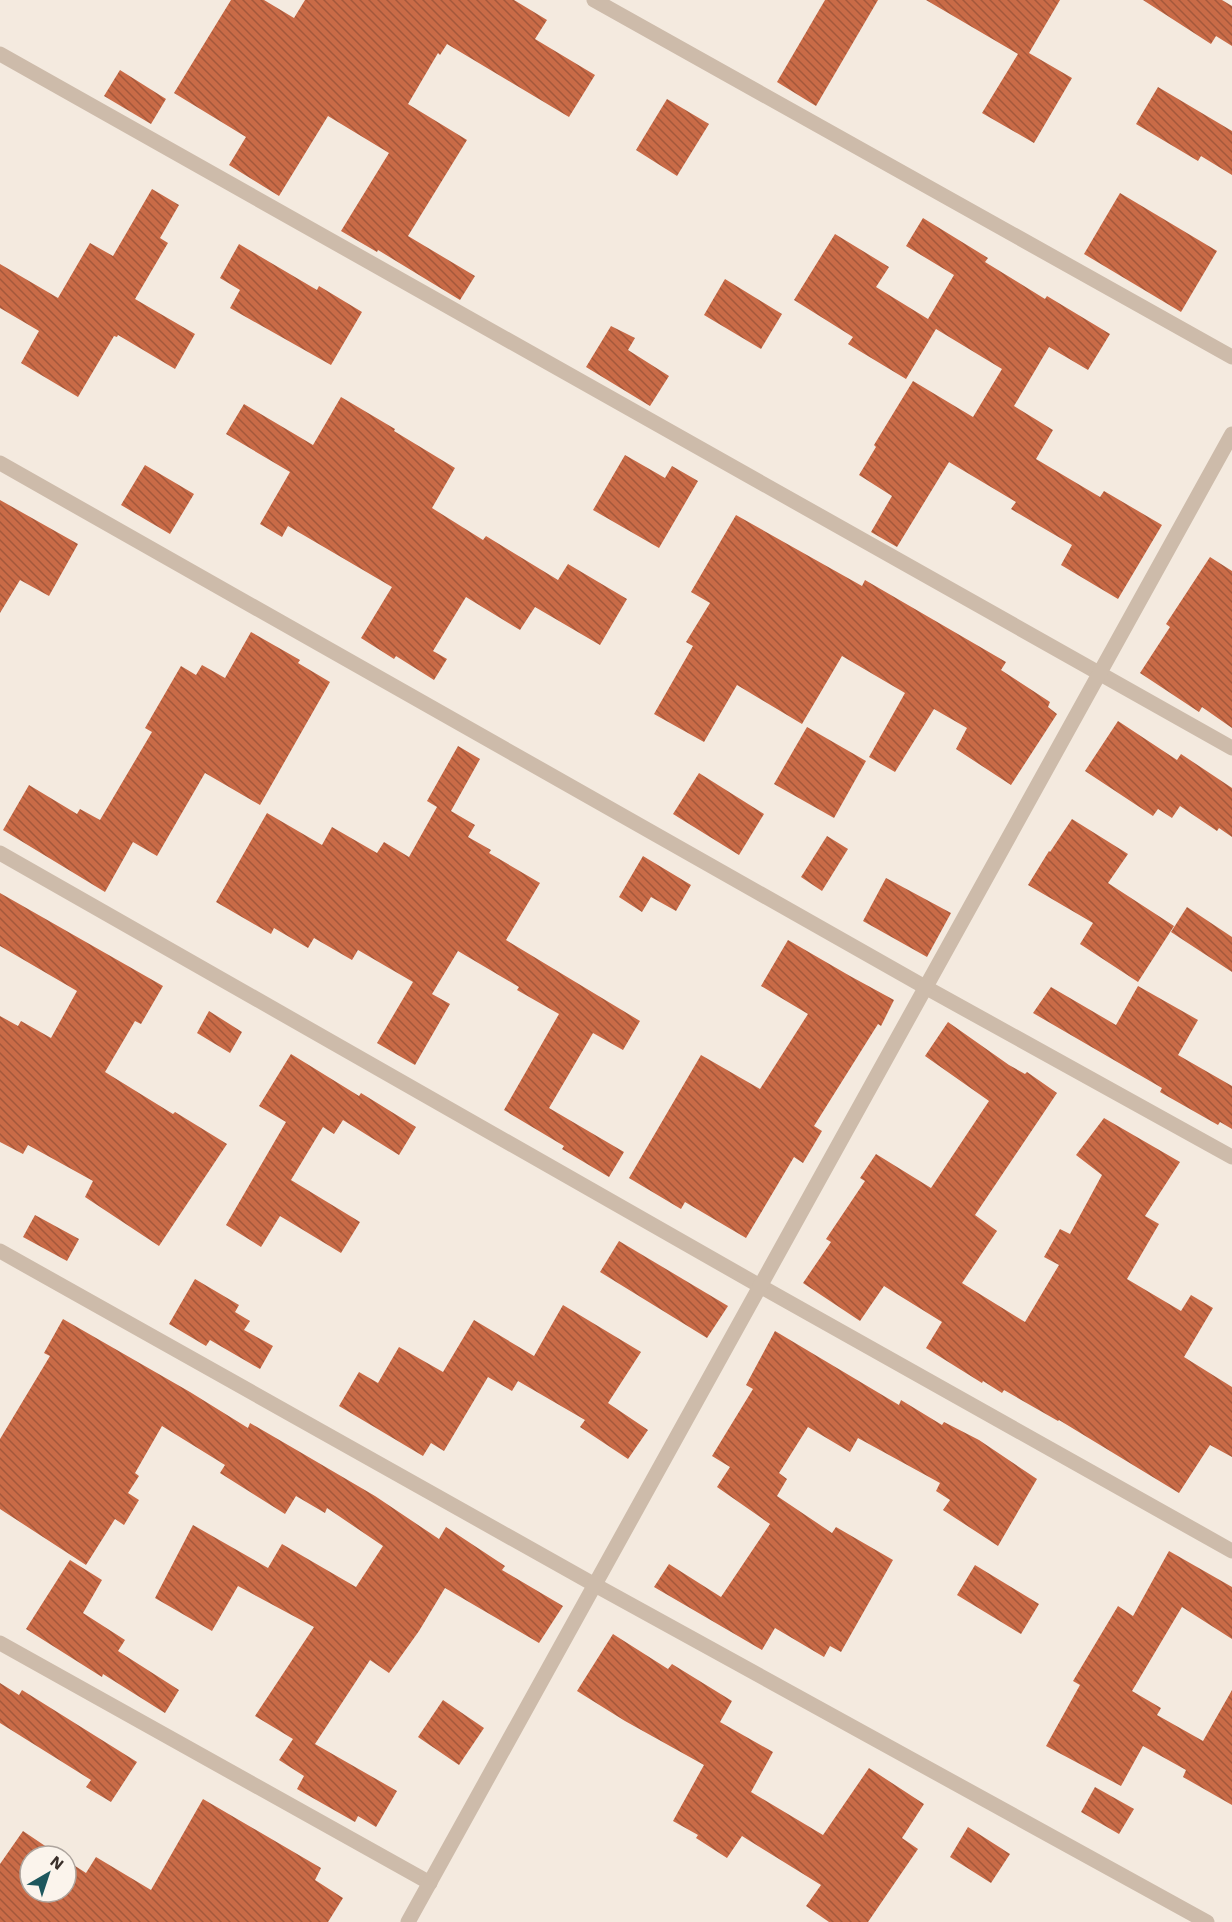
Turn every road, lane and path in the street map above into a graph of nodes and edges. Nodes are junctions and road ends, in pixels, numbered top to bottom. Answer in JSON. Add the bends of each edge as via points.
{"nodes":[{"id":1,"x":594,"y":0,"type":"edge"},
{"id":2,"x":0,"y":54,"type":"edge"},
{"id":3,"x":1232,"y":357,"type":"edge"},
{"id":4,"x":1232,"y":434,"type":"edge"},
{"id":5,"x":0,"y":463,"type":"edge"},
{"id":6,"x":1099,"y":672,"type":"junction"},
{"id":7,"x":1232,"y":748,"type":"edge"},
{"id":8,"x":0,"y":854,"type":"edge"},
{"id":9,"x":925,"y":987,"type":"junction"},
{"id":10,"x":1232,"y":1157,"type":"edge"},
{"id":11,"x":0,"y":1251,"type":"edge"},
{"id":12,"x":760,"y":1286,"type":"junction"},
{"id":13,"x":1232,"y":1551,"type":"edge"},
{"id":14,"x":595,"y":1585,"type":"junction"},
{"id":15,"x":0,"y":1643,"type":"edge"},
{"id":16,"x":430,"y":1883,"type":"junction"},
{"id":17,"x":408,"y":1922,"type":"edge"},
{"id":18,"x":1207,"y":1922,"type":"edge"}],
"edges":[{"from":1,"to":3,"type":"street"},
{"from":2,"to":6,"type":"street"},
{"from":4,"to":6,"type":"street"},
{"from":5,"to":9,"type":"street"},
{"from":6,"to":7,"type":"street"},
{"from":6,"to":9,"type":"street"},
{"from":8,"to":12,"type":"street"},
{"from":9,"to":10,"type":"street"},
{"from":9,"to":12,"type":"street"},
{"from":11,"to":14,"type":"street"},
{"from":12,"to":13,"type":"street"},
{"from":12,"to":14,"type":"street"},
{"from":14,"to":16,"type":"street"},
{"from":14,"to":18,"type":"street"},
{"from":15,"to":16,"type":"street"},
{"from":16,"to":17,"type":"street"}]}
